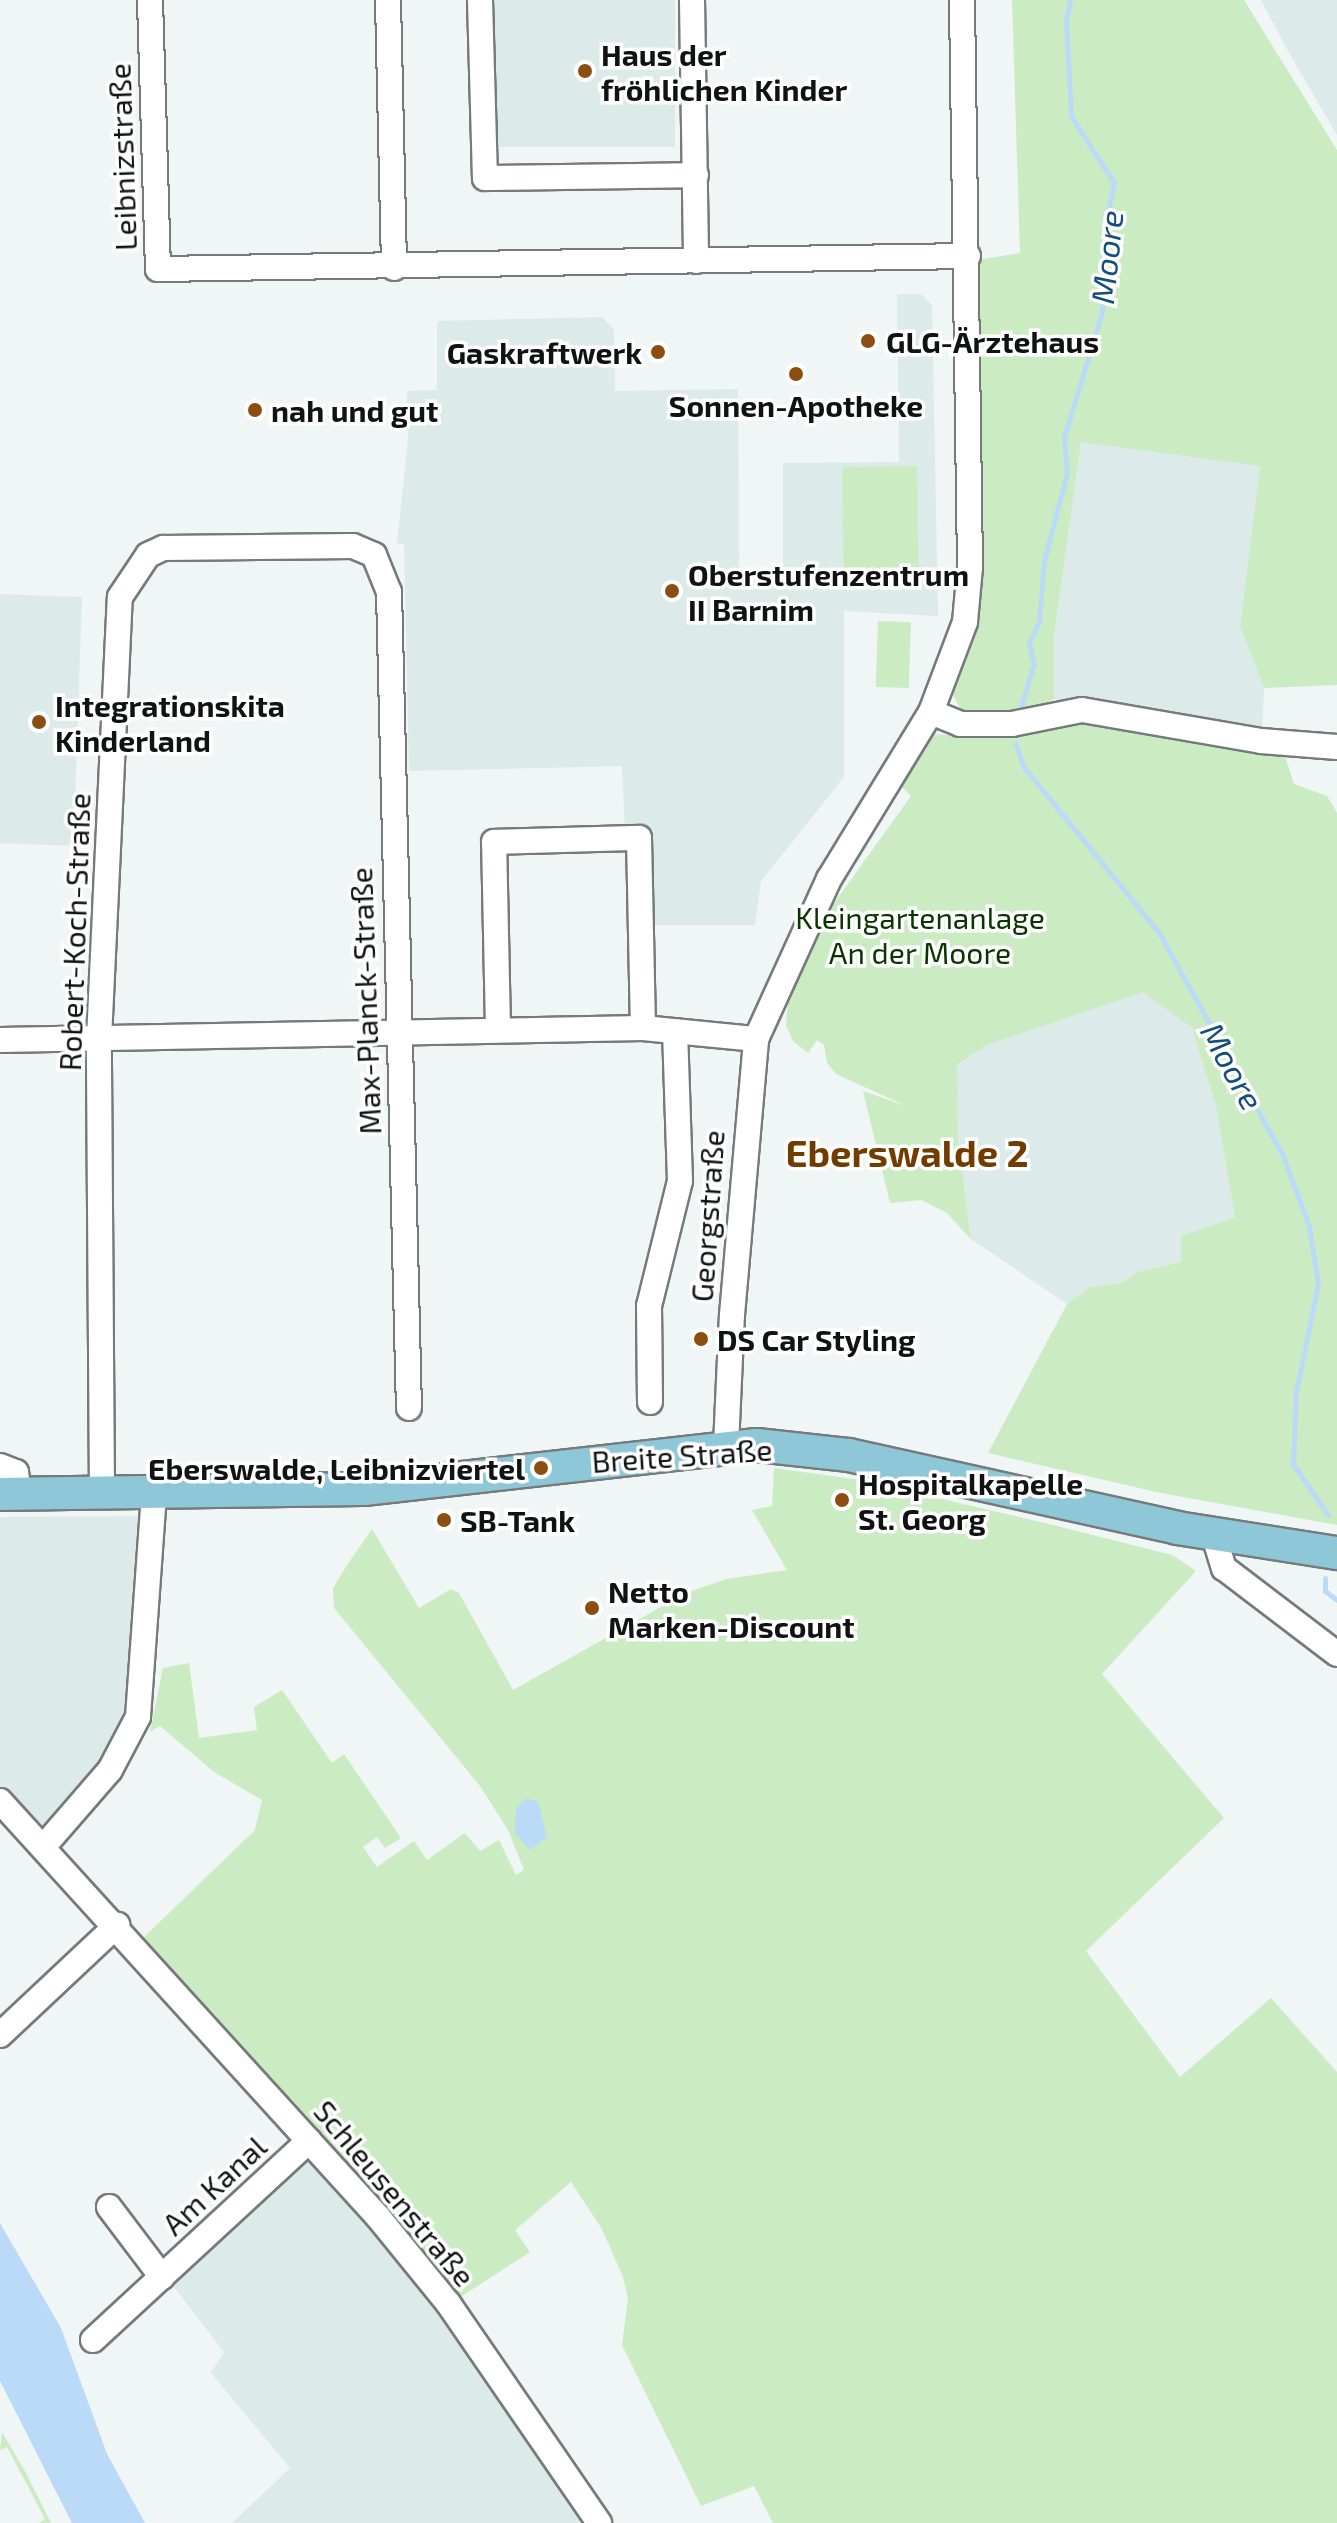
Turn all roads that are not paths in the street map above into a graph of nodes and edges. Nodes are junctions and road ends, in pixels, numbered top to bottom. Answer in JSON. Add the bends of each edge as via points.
{"nodes":[{"id":1,"x":150,"y":0,"type":"edge"},
{"id":2,"x":388,"y":0,"type":"edge"},
{"id":3,"x":480,"y":0,"type":"edge"},
{"id":4,"x":692,"y":0,"type":"edge"},
{"id":5,"x":962,"y":0,"type":"edge"},
{"id":6,"x":696,"y":175,"type":"junction"},
{"id":7,"x":968,"y":256,"type":"junction"},
{"id":8,"x":696,"y":261,"type":"junction"},
{"id":9,"x":394,"y":268,"type":"junction"},
{"id":10,"x":389,"y":592,"type":"joint"},
{"id":11,"x":931,"y":712,"type":"junction"},
{"id":12,"x":1337,"y":747,"type":"edge"},
{"id":13,"x":643,"y":1028,"type":"junction"},
{"id":14,"x":498,"y":1029,"type":"junction"},
{"id":15,"x":675,"y":1031,"type":"junction"},
{"id":16,"x":398,"y":1032,"type":"junction"},
{"id":17,"x":99,"y":1039,"type":"junction"},
{"id":18,"x":756,"y":1039,"type":"junction"},
{"id":19,"x":0,"y":1040,"type":"edge"},
{"id":20,"x":650,"y":1402,"type":"dead end"},
{"id":21,"x":409,"y":1408,"type":"dead end"},
{"id":22,"x":726,"y":1446,"type":"junction"},
{"id":23,"x":0,"y":1466,"type":"edge"},
{"id":24,"x":102,"y":1493,"type":"junction"},
{"id":25,"x":154,"y":1493,"type":"junction"},
{"id":26,"x":9,"y":1494,"type":"edge"},
{"id":27,"x":1214,"y":1536,"type":"junction"},
{"id":28,"x":1337,"y":1553,"type":"edge"},
{"id":29,"x":1337,"y":1654,"type":"edge"},
{"id":30,"x":0,"y":1801,"type":"edge"},
{"id":31,"x":45,"y":1845,"type":"junction"},
{"id":32,"x":117,"y":1925,"type":"junction"},
{"id":33,"x":0,"y":2035,"type":"edge"},
{"id":34,"x":309,"y":2141,"type":"junction"},
{"id":35,"x":109,"y":2207,"type":"dead end"},
{"id":36,"x":162,"y":2277,"type":"junction"},
{"id":37,"x":93,"y":2340,"type":"dead end"},
{"id":38,"x":599,"y":2523,"type":"edge"}],
"edges":[{"from":1,"to":9,"type":"street","name":"Leibnizstraße","via":[[158,269]]},
{"from":2,"to":9,"type":"street"},
{"from":3,"to":6,"type":"street","via":[[485,178]]},
{"from":4,"to":6,"type":"street"},
{"from":5,"to":7,"type":"street","name":"Georgstraße"},
{"from":6,"to":8,"type":"street"},
{"from":7,"to":8,"type":"street"},
{"from":7,"to":11,"type":"street","name":"Georgstraße","via":[[970,567],[965,622]]},
{"from":8,"to":9,"type":"street"},
{"from":10,"to":16,"type":"street","name":"Max-Planck-Straße"},
{"from":10,"to":17,"type":"street","name":"Robert-Koch-Straße","via":[[374,555],[353,546],[163,548],[148,555],[131,575],[120,597]]},
{"from":11,"to":12,"type":"street","via":[[960,724],[1012,724],[1082,710],[1261,741]]},
{"from":11,"to":18,"type":"street","name":"Georgstraße","via":[[829,879]]},
{"from":13,"to":14,"type":"street"},
{"from":13,"to":14,"type":"street","via":[[639,838],[494,842]]},
{"from":13,"to":15,"type":"street"},
{"from":14,"to":16,"type":"street"},
{"from":15,"to":18,"type":"street"},
{"from":15,"to":20,"type":"street","name":"Georgstraße","via":[[680,1181],[649,1306]]},
{"from":16,"to":17,"type":"street"},
{"from":16,"to":21,"type":"street","name":"Max-Planck-Straße"},
{"from":17,"to":19,"type":"street"},
{"from":17,"to":24,"type":"street","name":"Robert-Koch-Straße"},
{"from":18,"to":22,"type":"street","name":"Georgstraße","via":[[747,1105]]},
{"from":22,"to":25,"type":"main road","name":"Breite Straße","via":[[364,1489]]},
{"from":22,"to":27,"type":"main road","name":"Breite Straße","via":[[849,1455]]},
{"from":23,"to":26,"type":"street","name":"Breite Straße","via":[[16,1472]]},
{"from":24,"to":25,"type":"main road","name":"Breite Straße"},
{"from":24,"to":26,"type":"main road","name":"Breite Straße"},
{"from":25,"to":31,"type":"street","via":[[138,1717],[110,1770]]},
{"from":27,"to":28,"type":"main road","name":"Breite Straße"},
{"from":27,"to":29,"type":"street","via":[[1224,1568]]},
{"from":30,"to":31,"type":"street"},
{"from":31,"to":32,"type":"street","name":"Schleusenstraße"},
{"from":32,"to":33,"type":"street"},
{"from":32,"to":34,"type":"street","name":"Schleusenstraße"},
{"from":34,"to":36,"type":"street","name":"Am Kanal"},
{"from":34,"to":38,"type":"street","name":"Schleusenstraße","via":[[448,2303]]},
{"from":35,"to":36,"type":"street","name":"Am Kanal"},
{"from":36,"to":37,"type":"street","name":"Am Kanal"}]}
